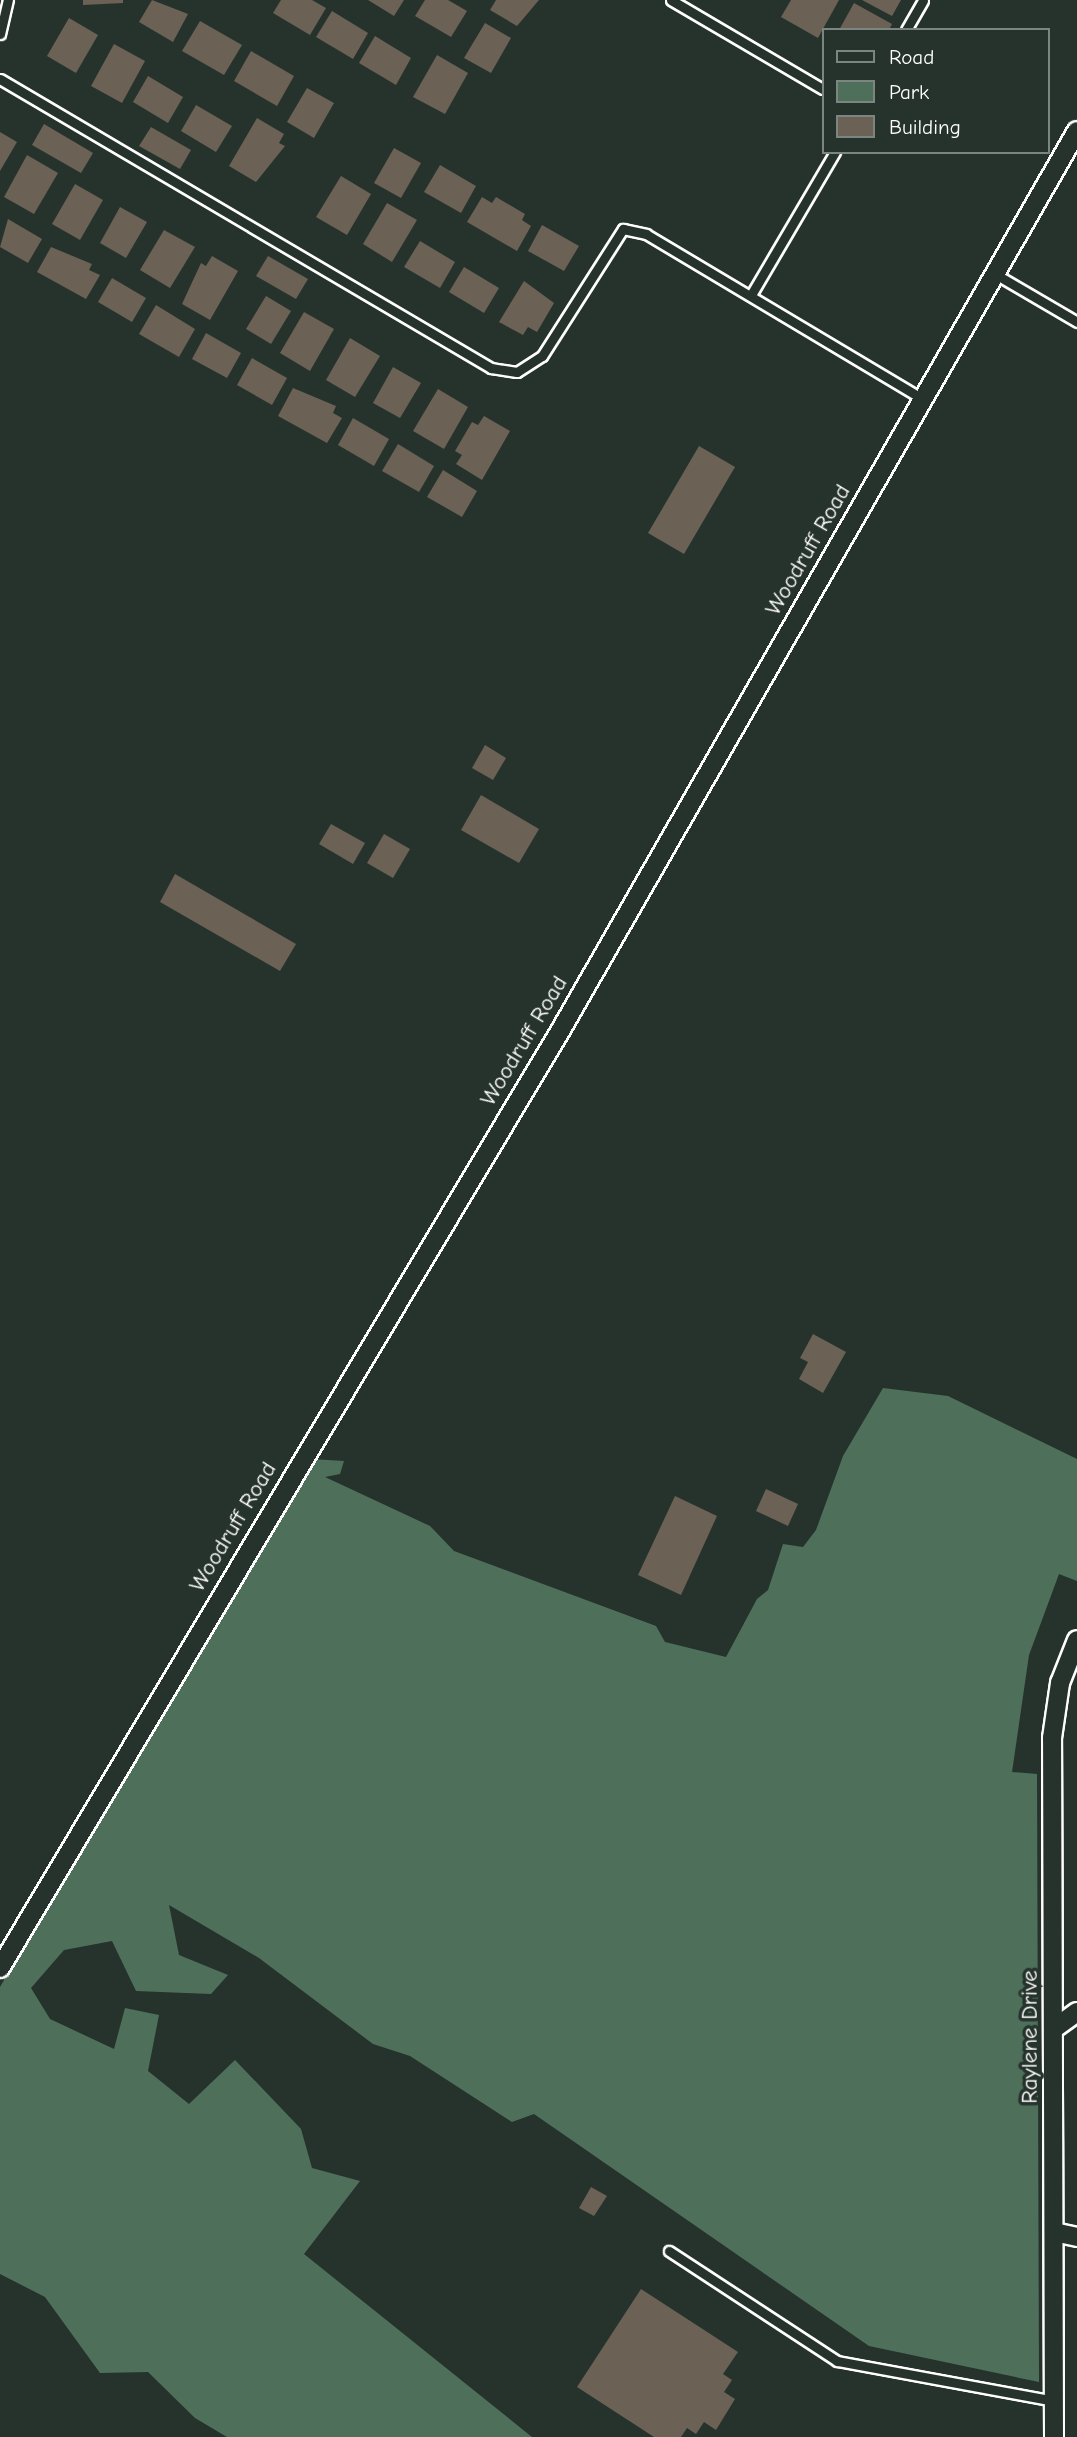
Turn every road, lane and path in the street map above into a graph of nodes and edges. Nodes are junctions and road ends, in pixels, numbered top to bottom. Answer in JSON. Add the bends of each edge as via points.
{"nodes":[{"id":1,"x":8,"y":0,"type":"edge"},
{"id":2,"x":671,"y":0,"type":"edge"},
{"id":3,"x":923,"y":0,"type":"edge"},
{"id":4,"x":907,"y":28,"type":"edge"},
{"id":5,"x":0,"y":34,"type":"edge"},
{"id":6,"x":0,"y":79,"type":"edge"},
{"id":7,"x":822,"y":88,"type":"edge"},
{"id":8,"x":1077,"y":131,"type":"edge"},
{"id":9,"x":834,"y":154,"type":"edge"},
{"id":10,"x":995,"y":274,"type":"junction"},
{"id":11,"x":751,"y":295,"type":"junction"},
{"id":12,"x":1077,"y":322,"type":"edge"},
{"id":13,"x":923,"y":398,"type":"junction"},
{"id":14,"x":1077,"y":1640,"type":"edge"},
{"id":15,"x":1069,"y":1686,"type":"edge"},
{"id":16,"x":0,"y":1968,"type":"edge"},
{"id":17,"x":1077,"y":2012,"type":"edge"},
{"id":18,"x":1055,"y":2028,"type":"junction"},
{"id":19,"x":1054,"y":2232,"type":"junction"},
{"id":20,"x":1077,"y":2237,"type":"edge"},
{"id":21,"x":669,"y":2251,"type":"dead end"},
{"id":22,"x":1054,"y":2401,"type":"junction"},
{"id":23,"x":1054,"y":2437,"type":"edge"}],
"edges":[{"from":1,"to":5,"type":"lane"},
{"from":2,"to":7,"type":"lane"},
{"from":3,"to":4,"type":"lane"},
{"from":6,"to":11,"type":"lane","via":[[491,368],[517,372],[542,356],[623,229],[646,234]]},
{"from":8,"to":10,"type":"street","name":"Woodruff Road"},
{"from":9,"to":11,"type":"lane"},
{"from":10,"to":12,"type":"lane"},
{"from":10,"to":13,"type":"street","name":"Woodruff Road"},
{"from":11,"to":13,"type":"lane"},
{"from":13,"to":16,"type":"street","name":"Woodruff Road","via":[[563,1026]]},
{"from":14,"to":15,"type":"street","name":"Raylene Drive"},
{"from":15,"to":18,"type":"street","name":"Raylene Drive","via":[[1052,1738]]},
{"from":17,"to":18,"type":"street"},
{"from":18,"to":19,"type":"street","name":"Raylene Drive"},
{"from":19,"to":20,"type":"street"},
{"from":19,"to":22,"type":"street","name":"Raylene Drive"},
{"from":21,"to":22,"type":"lane","via":[[837,2361]]},
{"from":22,"to":23,"type":"street","name":"Raylene Drive"}]}
